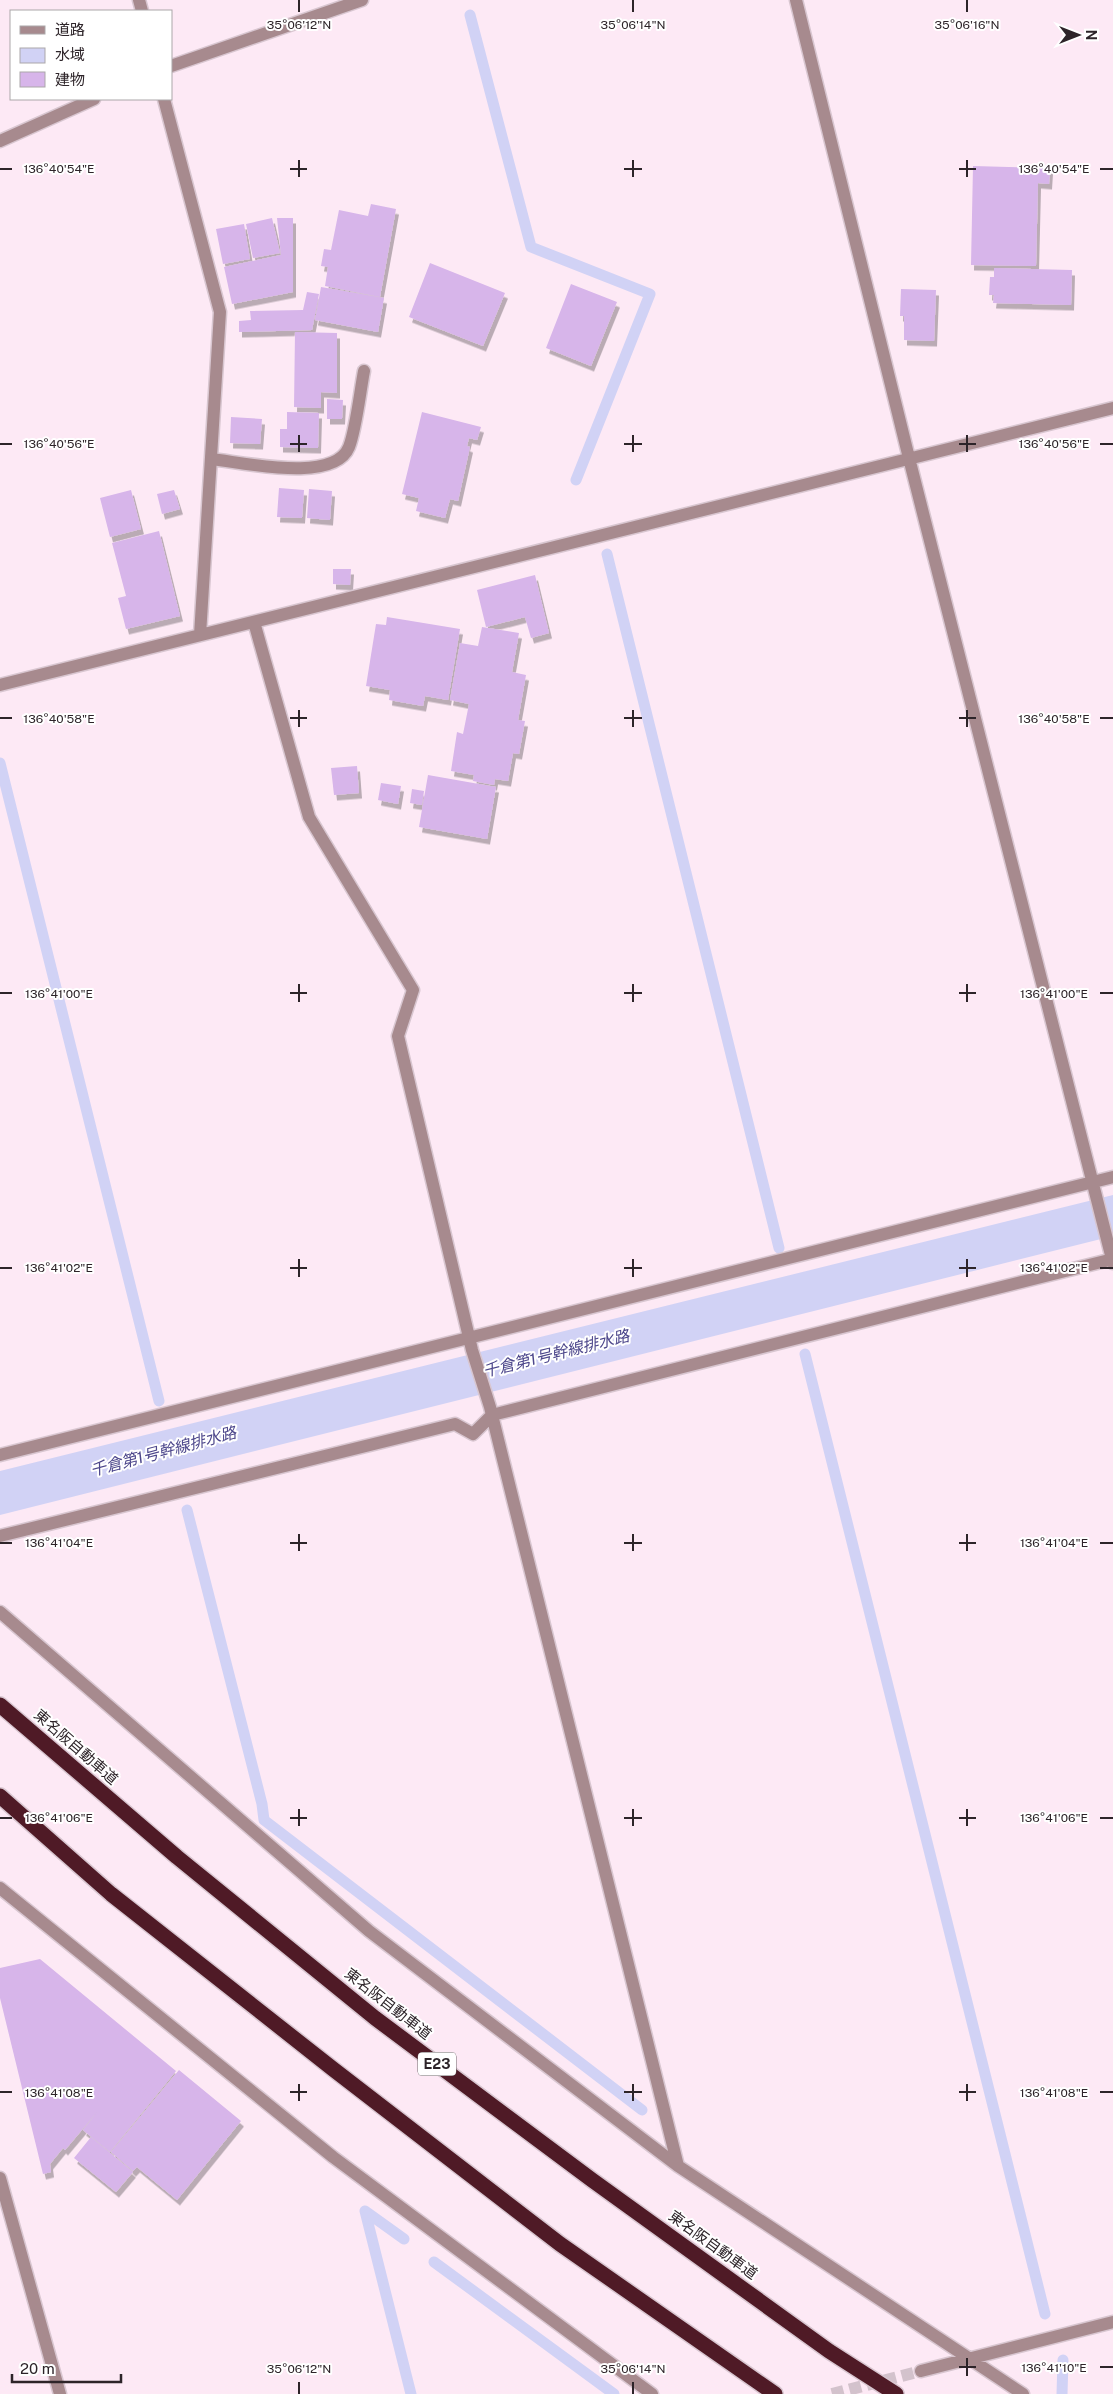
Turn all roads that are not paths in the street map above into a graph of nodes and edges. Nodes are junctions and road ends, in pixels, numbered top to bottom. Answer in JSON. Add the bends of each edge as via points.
{"nodes":[{"id":1,"x":362,"y":0,"type":"edge"},
{"id":2,"x":796,"y":0,"type":"edge"},
{"id":3,"x":172,"y":66,"type":"edge"},
{"id":4,"x":92,"y":100,"type":"edge"},
{"id":5,"x":164,"y":100,"type":"edge"},
{"id":6,"x":0,"y":141,"type":"edge"},
{"id":7,"x":364,"y":371,"type":"dead end"},
{"id":8,"x":1113,"y":408,"type":"edge"},
{"id":9,"x":909,"y":458,"type":"junction"},
{"id":10,"x":211,"y":459,"type":"junction"},
{"id":11,"x":254,"y":622,"type":"junction"},
{"id":12,"x":200,"y":635,"type":"junction"},
{"id":13,"x":0,"y":685,"type":"edge"},
{"id":14,"x":1113,"y":1177,"type":"edge"},
{"id":15,"x":1093,"y":1186,"type":"junction"},
{"id":16,"x":1112,"y":1257,"type":"edge"},
{"id":17,"x":469,"y":1337,"type":"junction"},
{"id":18,"x":491,"y":1411,"type":"junction"},
{"id":19,"x":0,"y":1455,"type":"edge"},
{"id":20,"x":0,"y":1536,"type":"edge"},
{"id":21,"x":0,"y":1612,"type":"edge"},
{"id":22,"x":0,"y":1705,"type":"edge"},
{"id":23,"x":0,"y":1796,"type":"edge"},
{"id":24,"x":0,"y":1888,"type":"edge"},
{"id":25,"x":678,"y":2166,"type":"junction"},
{"id":26,"x":0,"y":2178,"type":"edge"},
{"id":27,"x":1113,"y":2322,"type":"edge"},
{"id":28,"x":968,"y":2358,"type":"junction"},
{"id":29,"x":921,"y":2370,"type":"tunnel mouth"},
{"id":30,"x":60,"y":2394,"type":"edge"},
{"id":31,"x":652,"y":2394,"type":"edge"},
{"id":32,"x":775,"y":2394,"type":"edge"},
{"id":33,"x":896,"y":2394,"type":"edge"},
{"id":34,"x":1023,"y":2394,"type":"edge"}],
"edges":[{"from":1,"to":3,"type":"street"},
{"from":2,"to":9,"type":"street"},
{"from":4,"to":6,"type":"street"},
{"from":5,"to":10,"type":"street","via":[[220,312]]},
{"from":7,"to":10,"type":"street","via":[[349,448],[333,464],[315,469]]},
{"from":8,"to":9,"type":"street"},
{"from":9,"to":11,"type":"street"},
{"from":9,"to":15,"type":"street"},
{"from":10,"to":12,"type":"street"},
{"from":11,"to":12,"type":"street"},
{"from":11,"to":17,"type":"street","via":[[309,817],[413,990],[398,1036]]},
{"from":12,"to":13,"type":"street"},
{"from":14,"to":15,"type":"street"},
{"from":15,"to":16,"type":"street"},
{"from":15,"to":17,"type":"street"},
{"from":16,"to":18,"type":"street"},
{"from":17,"to":18,"type":"street"},
{"from":17,"to":19,"type":"street"},
{"from":18,"to":20,"type":"street","via":[[474,1434],[455,1424]]},
{"from":18,"to":25,"type":"street"},
{"from":21,"to":25,"type":"street","via":[[369,1931]]},
{"from":22,"to":33,"type":"highway","name":"東名阪自動車道","number":"E23","via":[[177,1857],[375,2018],[829,2351]]},
{"from":23,"to":32,"type":"highway","via":[[111,1894],[340,2075],[560,2244]]},
{"from":24,"to":31,"type":"street","via":[[333,2157]]},
{"from":25,"to":28,"type":"street"},
{"from":26,"to":30,"type":"street"},
{"from":27,"to":28,"type":"street"},
{"from":28,"to":29,"type":"street"},
{"from":28,"to":34,"type":"street"}]}
